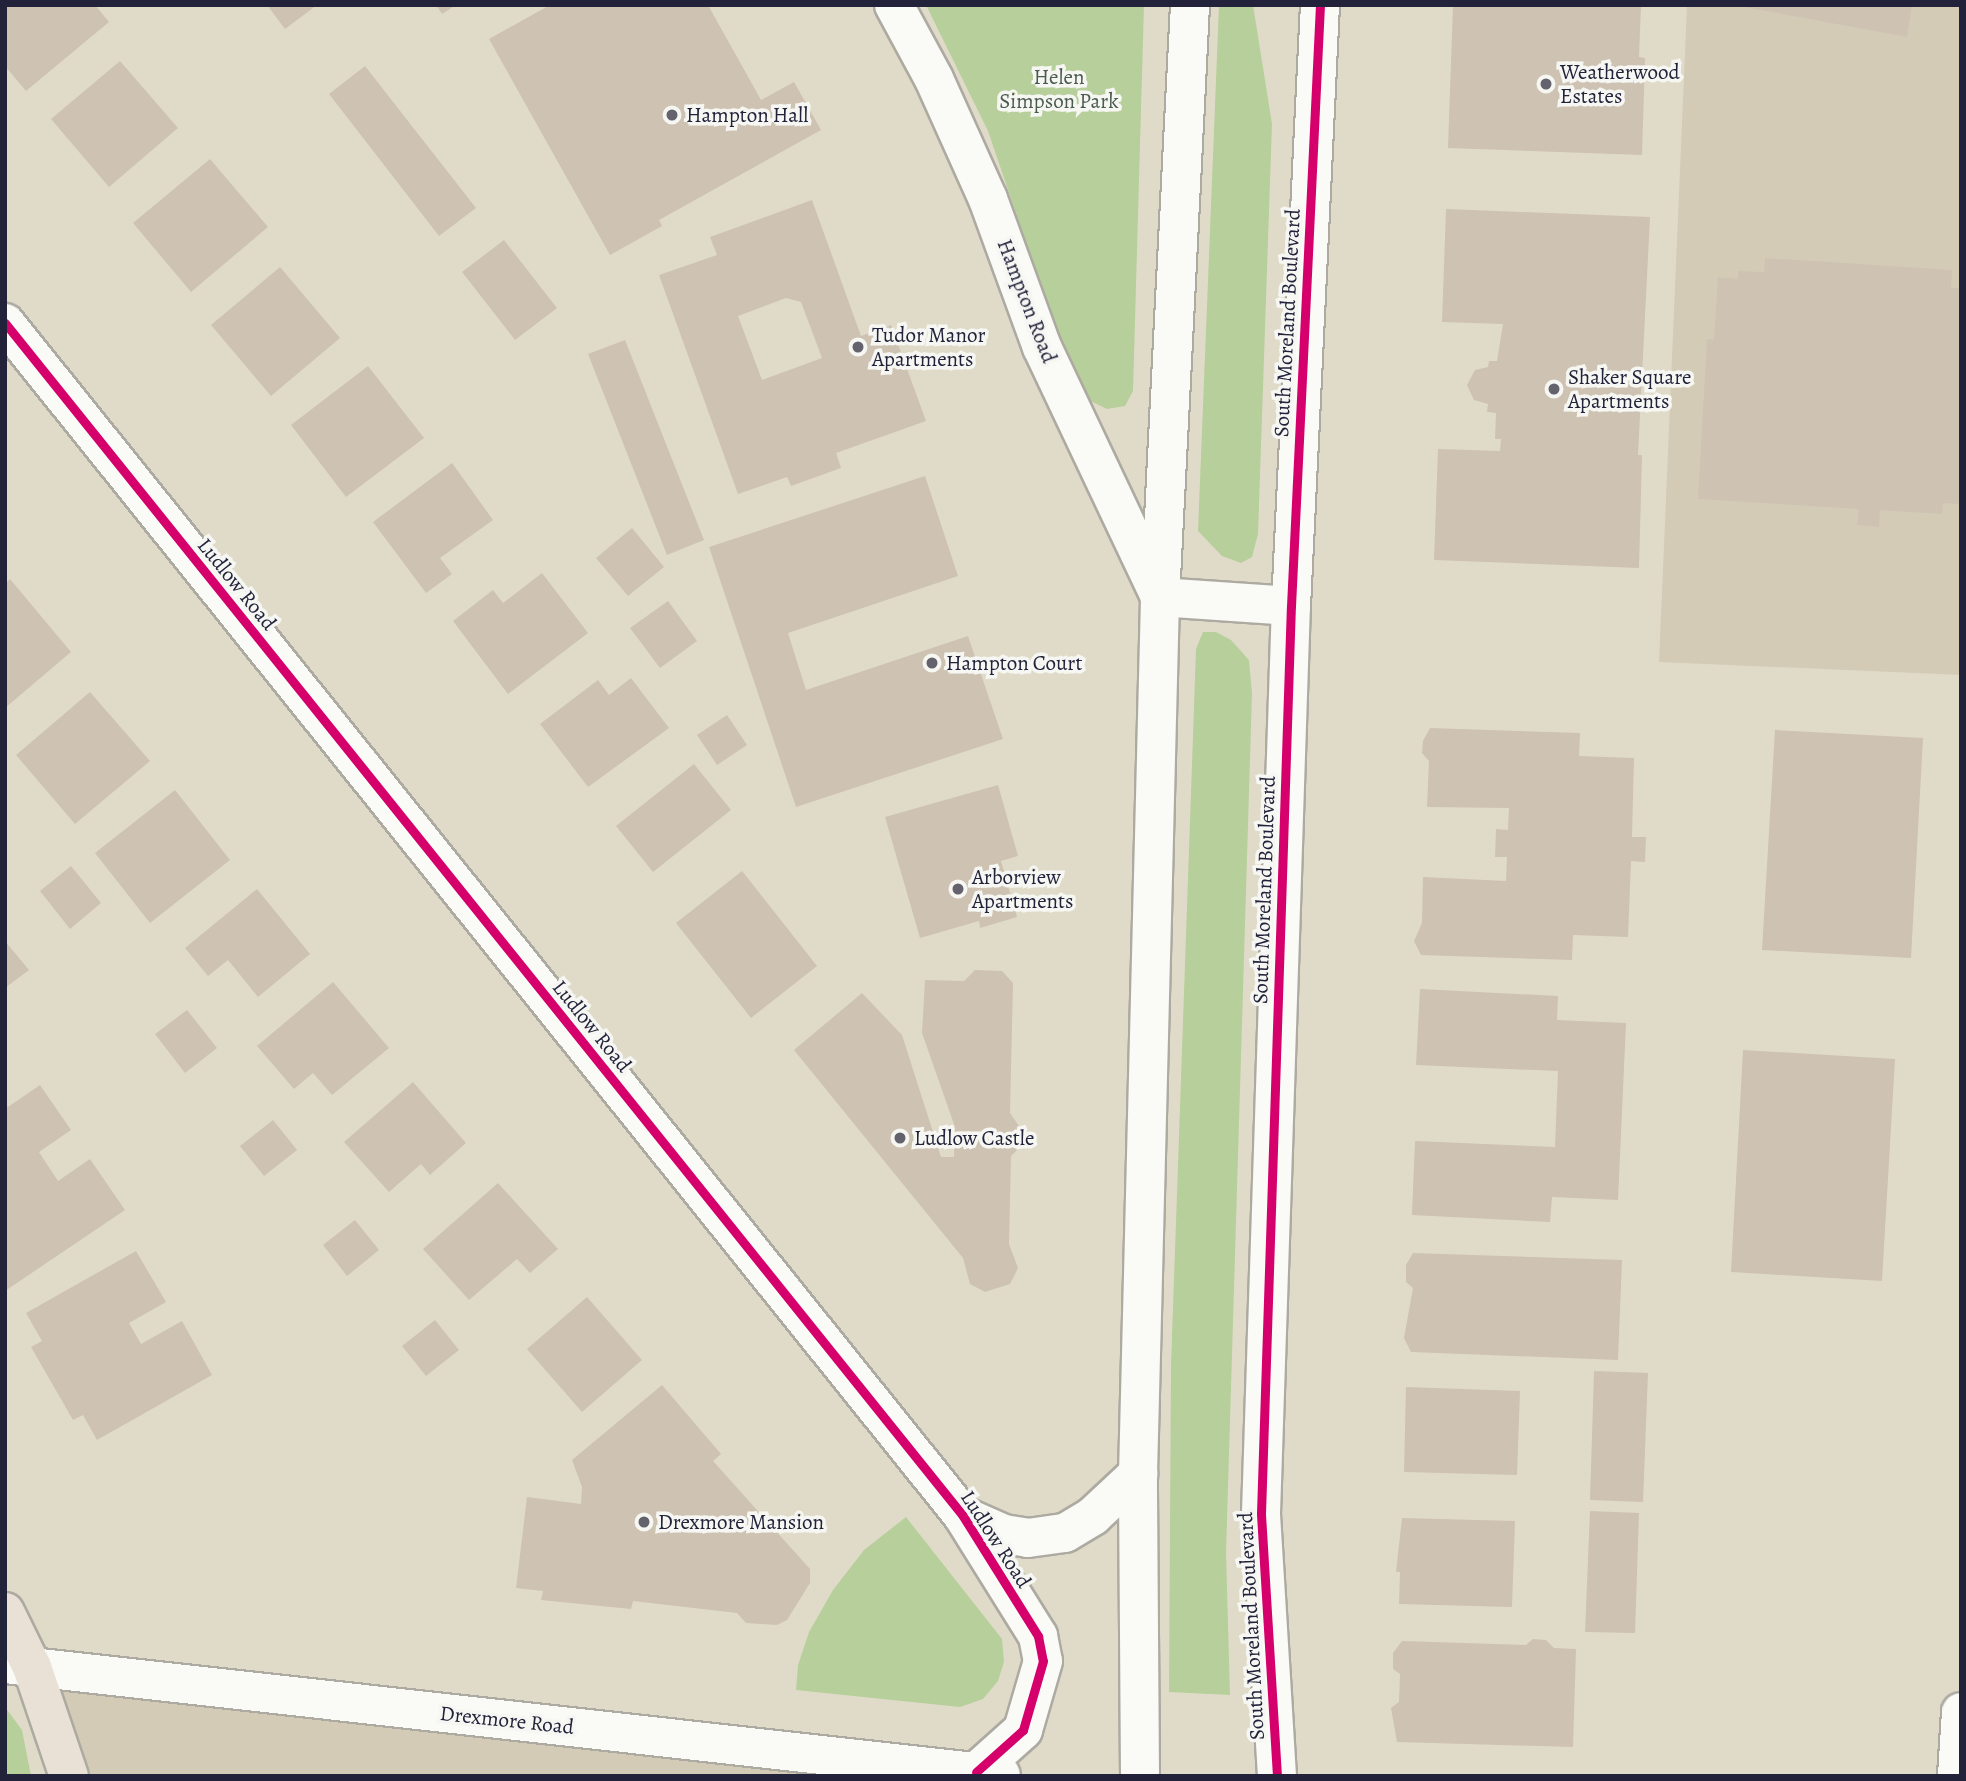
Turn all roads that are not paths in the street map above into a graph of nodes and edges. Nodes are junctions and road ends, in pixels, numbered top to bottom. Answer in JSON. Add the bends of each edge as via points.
{"nodes":[{"id":1,"x":894,"y":5,"type":"edge"},
{"id":2,"x":1190,"y":5,"type":"edge"},
{"id":3,"x":1320,"y":5,"type":"edge"},
{"id":4,"x":5,"y":323,"type":"edge"},
{"id":5,"x":1160,"y":597,"type":"junction"},
{"id":6,"x":1291,"y":606,"type":"junction"},
{"id":7,"x":1138,"y":1474,"type":"junction"},
{"id":8,"x":963,"y":1516,"type":"junction"},
{"id":9,"x":5,"y":1612,"type":"edge"},
{"id":10,"x":19,"y":1665,"type":"edge"},
{"id":11,"x":1961,"y":1712,"type":"edge"},
{"id":12,"x":992,"y":1774,"type":"edge"},
{"id":13,"x":69,"y":1776,"type":"edge"},
{"id":14,"x":1140,"y":1776,"type":"edge"},
{"id":15,"x":1276,"y":1776,"type":"edge"},
{"id":16,"x":1957,"y":1776,"type":"edge"}],
"edges":[{"from":1,"to":5,"type":"street","name":"Hampton Road","via":[[983,187],[1042,347]]},
{"from":2,"to":5,"type":"street"},
{"from":3,"to":6,"type":"street","name":"South Moreland Boulevard"},
{"from":4,"to":8,"type":"street","name":"Ludlow Road"},
{"from":5,"to":6,"type":"street"},
{"from":5,"to":7,"type":"street"},
{"from":6,"to":15,"type":"street","name":"South Moreland Boulevard","via":[[1261,1513]]},
{"from":7,"to":8,"type":"street","name":"Ludlow Road","via":[[1093,1516],[1065,1533],[1016,1536]]},
{"from":7,"to":14,"type":"street"},
{"from":8,"to":12,"type":"street","name":"Ludlow Road","via":[[1038,1636],[1043,1661],[1023,1730]]},
{"from":9,"to":10,"type":"main road"},
{"from":10,"to":12,"type":"street","name":"Drexmore Road"},
{"from":10,"to":13,"type":"main road"},
{"from":11,"to":16,"type":"street"}]}
